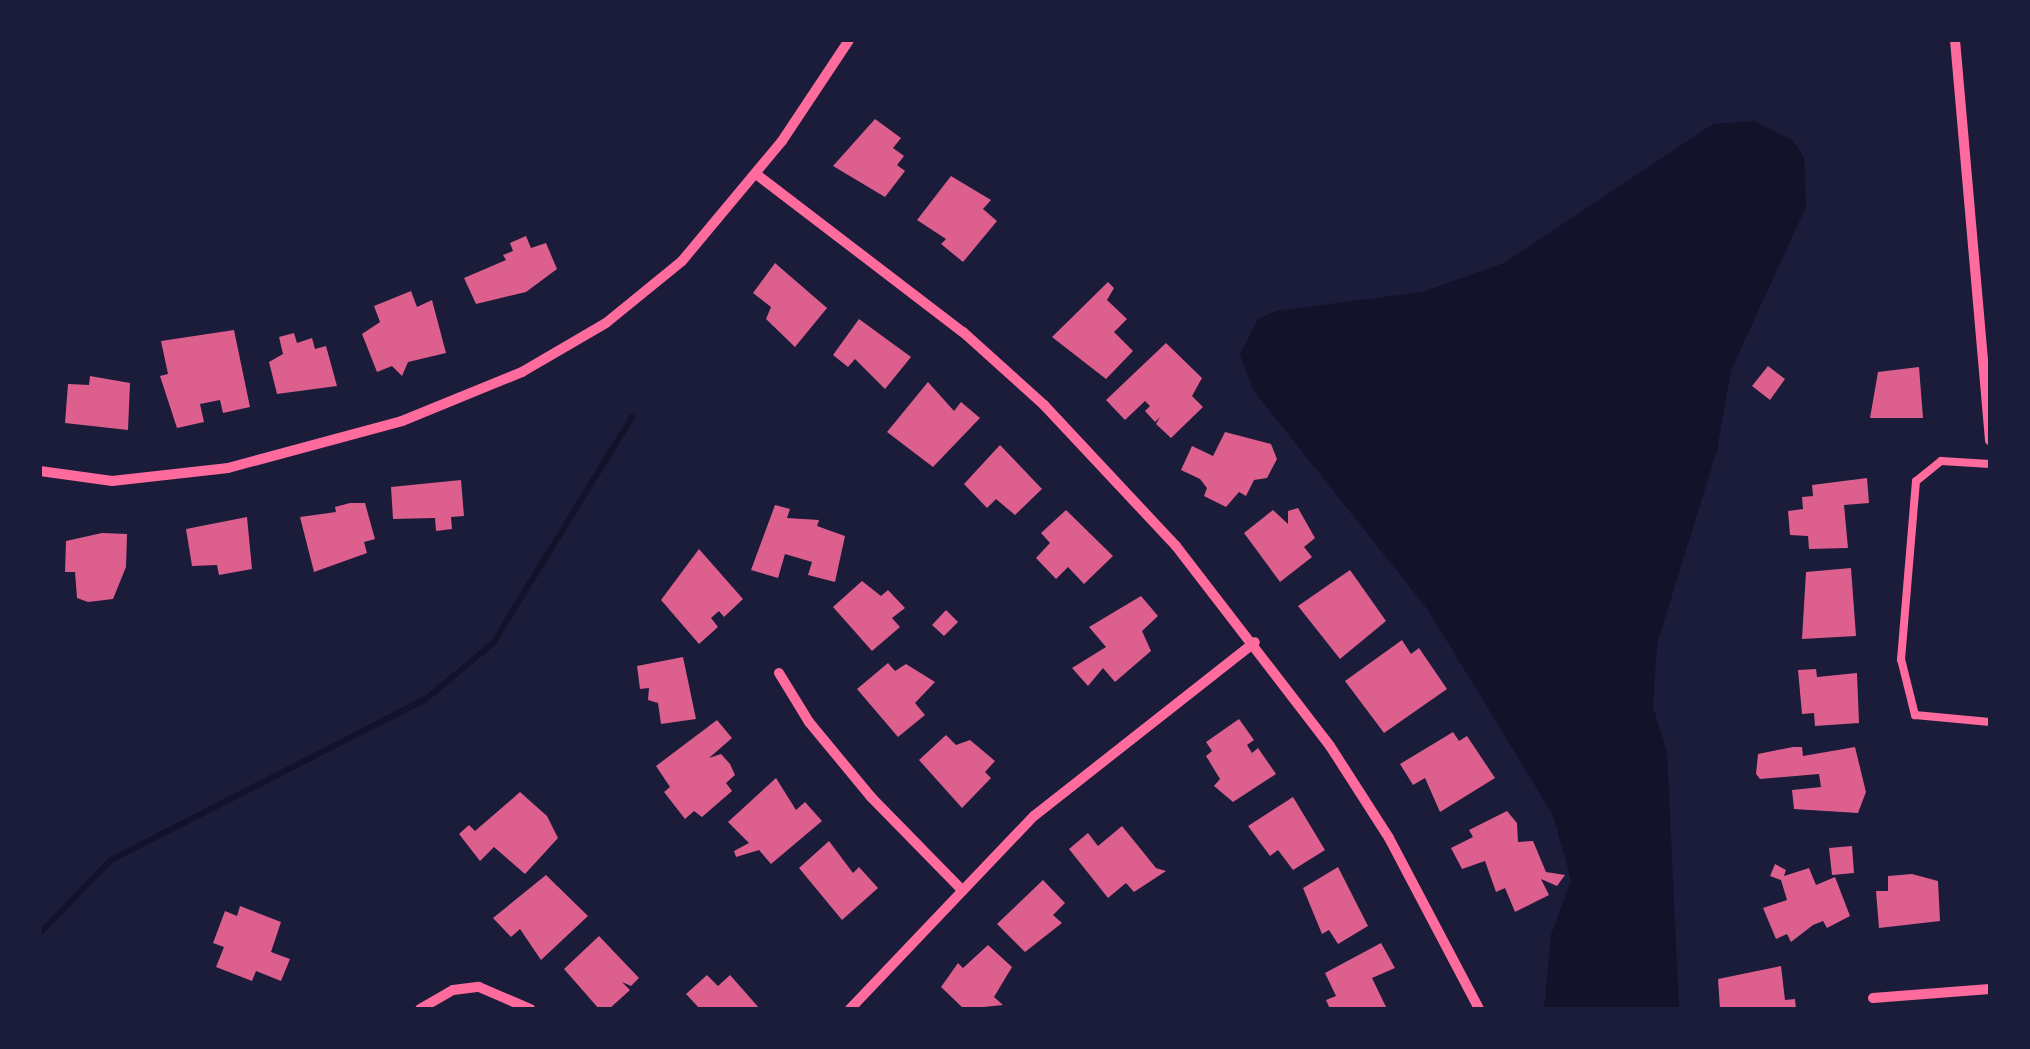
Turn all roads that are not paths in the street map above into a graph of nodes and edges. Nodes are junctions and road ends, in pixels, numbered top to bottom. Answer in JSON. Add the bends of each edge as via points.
{"nodes":[{"id":1,"x":850,"y":40,"type":"edge"},
{"id":2,"x":1955,"y":40,"type":"edge"},
{"id":3,"x":756,"y":174,"type":"junction"},
{"id":4,"x":1984,"y":301,"type":"edge"},
{"id":5,"x":1990,"y":440,"type":"edge"},
{"id":6,"x":1990,"y":464,"type":"edge"},
{"id":7,"x":40,"y":472,"type":"edge"},
{"id":8,"x":1255,"y":642,"type":"junction"},
{"id":9,"x":779,"y":673,"type":"dead end"},
{"id":10,"x":1990,"y":722,"type":"edge"},
{"id":11,"x":960,"y":889,"type":"junction"},
{"id":12,"x":1990,"y":989,"type":"edge"},
{"id":13,"x":1873,"y":998,"type":"dead end"},
{"id":14,"x":420,"y":1009,"type":"edge"},
{"id":15,"x":530,"y":1009,"type":"edge"},
{"id":16,"x":850,"y":1009,"type":"edge"},
{"id":17,"x":1479,"y":1009,"type":"edge"}],
"edges":[{"from":1,"to":3,"type":"street"},
{"from":2,"to":4,"type":"street"},
{"from":3,"to":7,"type":"street","via":[[694,248],[632,304],[546,359],[464,399],[315,448],[228,468],[112,481]]},
{"from":3,"to":8,"type":"street","via":[[890,274],[1044,405]]},
{"from":4,"to":5,"type":"street"},
{"from":6,"to":10,"type":"lane","via":[[1941,461],[1916,481],[1901,660],[1916,715]]},
{"from":8,"to":11,"type":"street","via":[[1080,778]]},
{"from":8,"to":17,"type":"street","via":[[1389,838]]},
{"from":9,"to":11,"type":"street","via":[[809,722],[871,797]]},
{"from":11,"to":16,"type":"street"},
{"from":12,"to":13,"type":"street"},
{"from":14,"to":15,"type":"street","via":[[453,990],[480,988]]}]}
